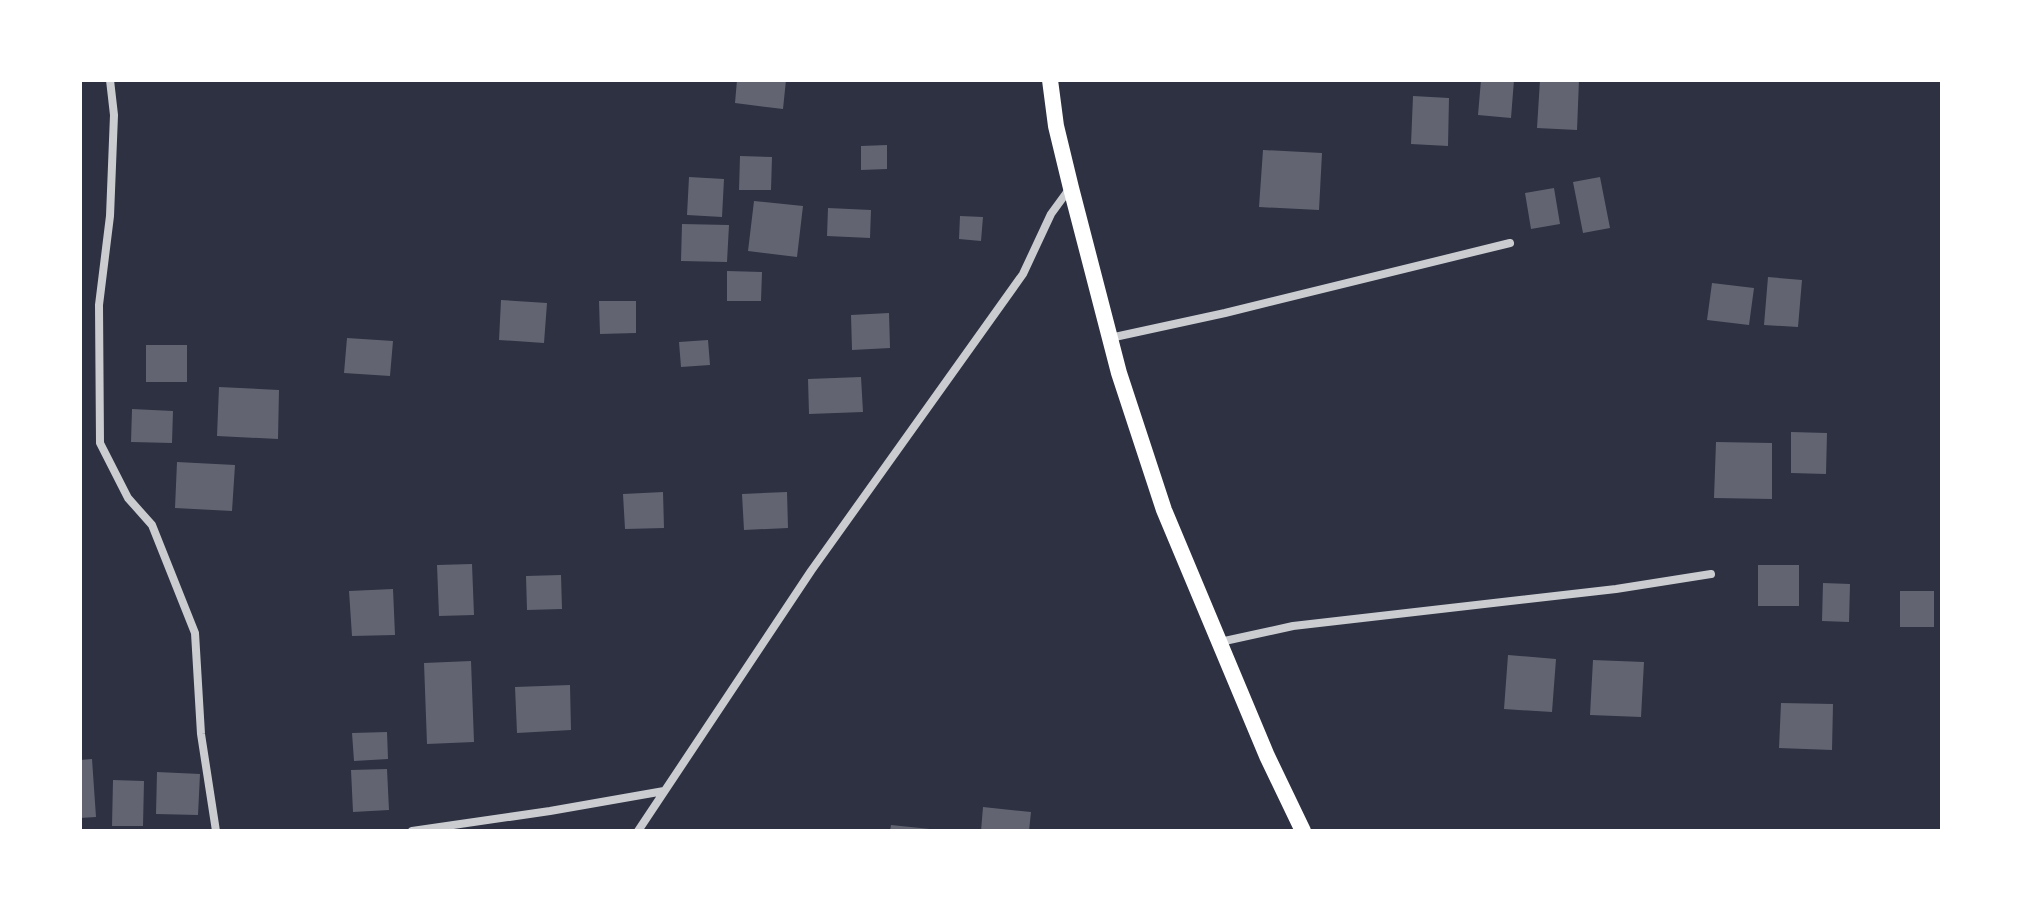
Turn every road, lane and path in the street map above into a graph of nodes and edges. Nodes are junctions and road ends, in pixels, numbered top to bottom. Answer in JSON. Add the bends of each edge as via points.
{"nodes":[{"id":1,"x":110,"y":80,"type":"edge"},
{"id":2,"x":1050,"y":80,"type":"edge"},
{"id":3,"x":1071,"y":188,"type":"junction"},
{"id":4,"x":1510,"y":243,"type":"dead end"},
{"id":5,"x":1110,"y":338,"type":"junction"},
{"id":6,"x":1711,"y":574,"type":"dead end"},
{"id":7,"x":1219,"y":642,"type":"junction"},
{"id":8,"x":664,"y":791,"type":"junction"},
{"id":9,"x":216,"y":831,"type":"edge"},
{"id":10,"x":412,"y":831,"type":"edge"},
{"id":11,"x":638,"y":831,"type":"edge"},
{"id":12,"x":1303,"y":831,"type":"edge"}],
"edges":[{"from":1,"to":9,"type":"street","via":[[114,115],[99,305],[100,443],[128,498],[152,525],[195,633],[201,734]]},
{"from":2,"to":3,"type":"main road"},
{"from":3,"to":5,"type":"main road"},
{"from":3,"to":8,"type":"street","via":[[1051,214],[1023,274],[811,571]]},
{"from":4,"to":5,"type":"street"},
{"from":5,"to":7,"type":"main road","via":[[1164,510]]},
{"from":6,"to":7,"type":"street","via":[[1293,626]]},
{"from":7,"to":12,"type":"main road"},
{"from":8,"to":10,"type":"street"},
{"from":8,"to":11,"type":"street"}]}
